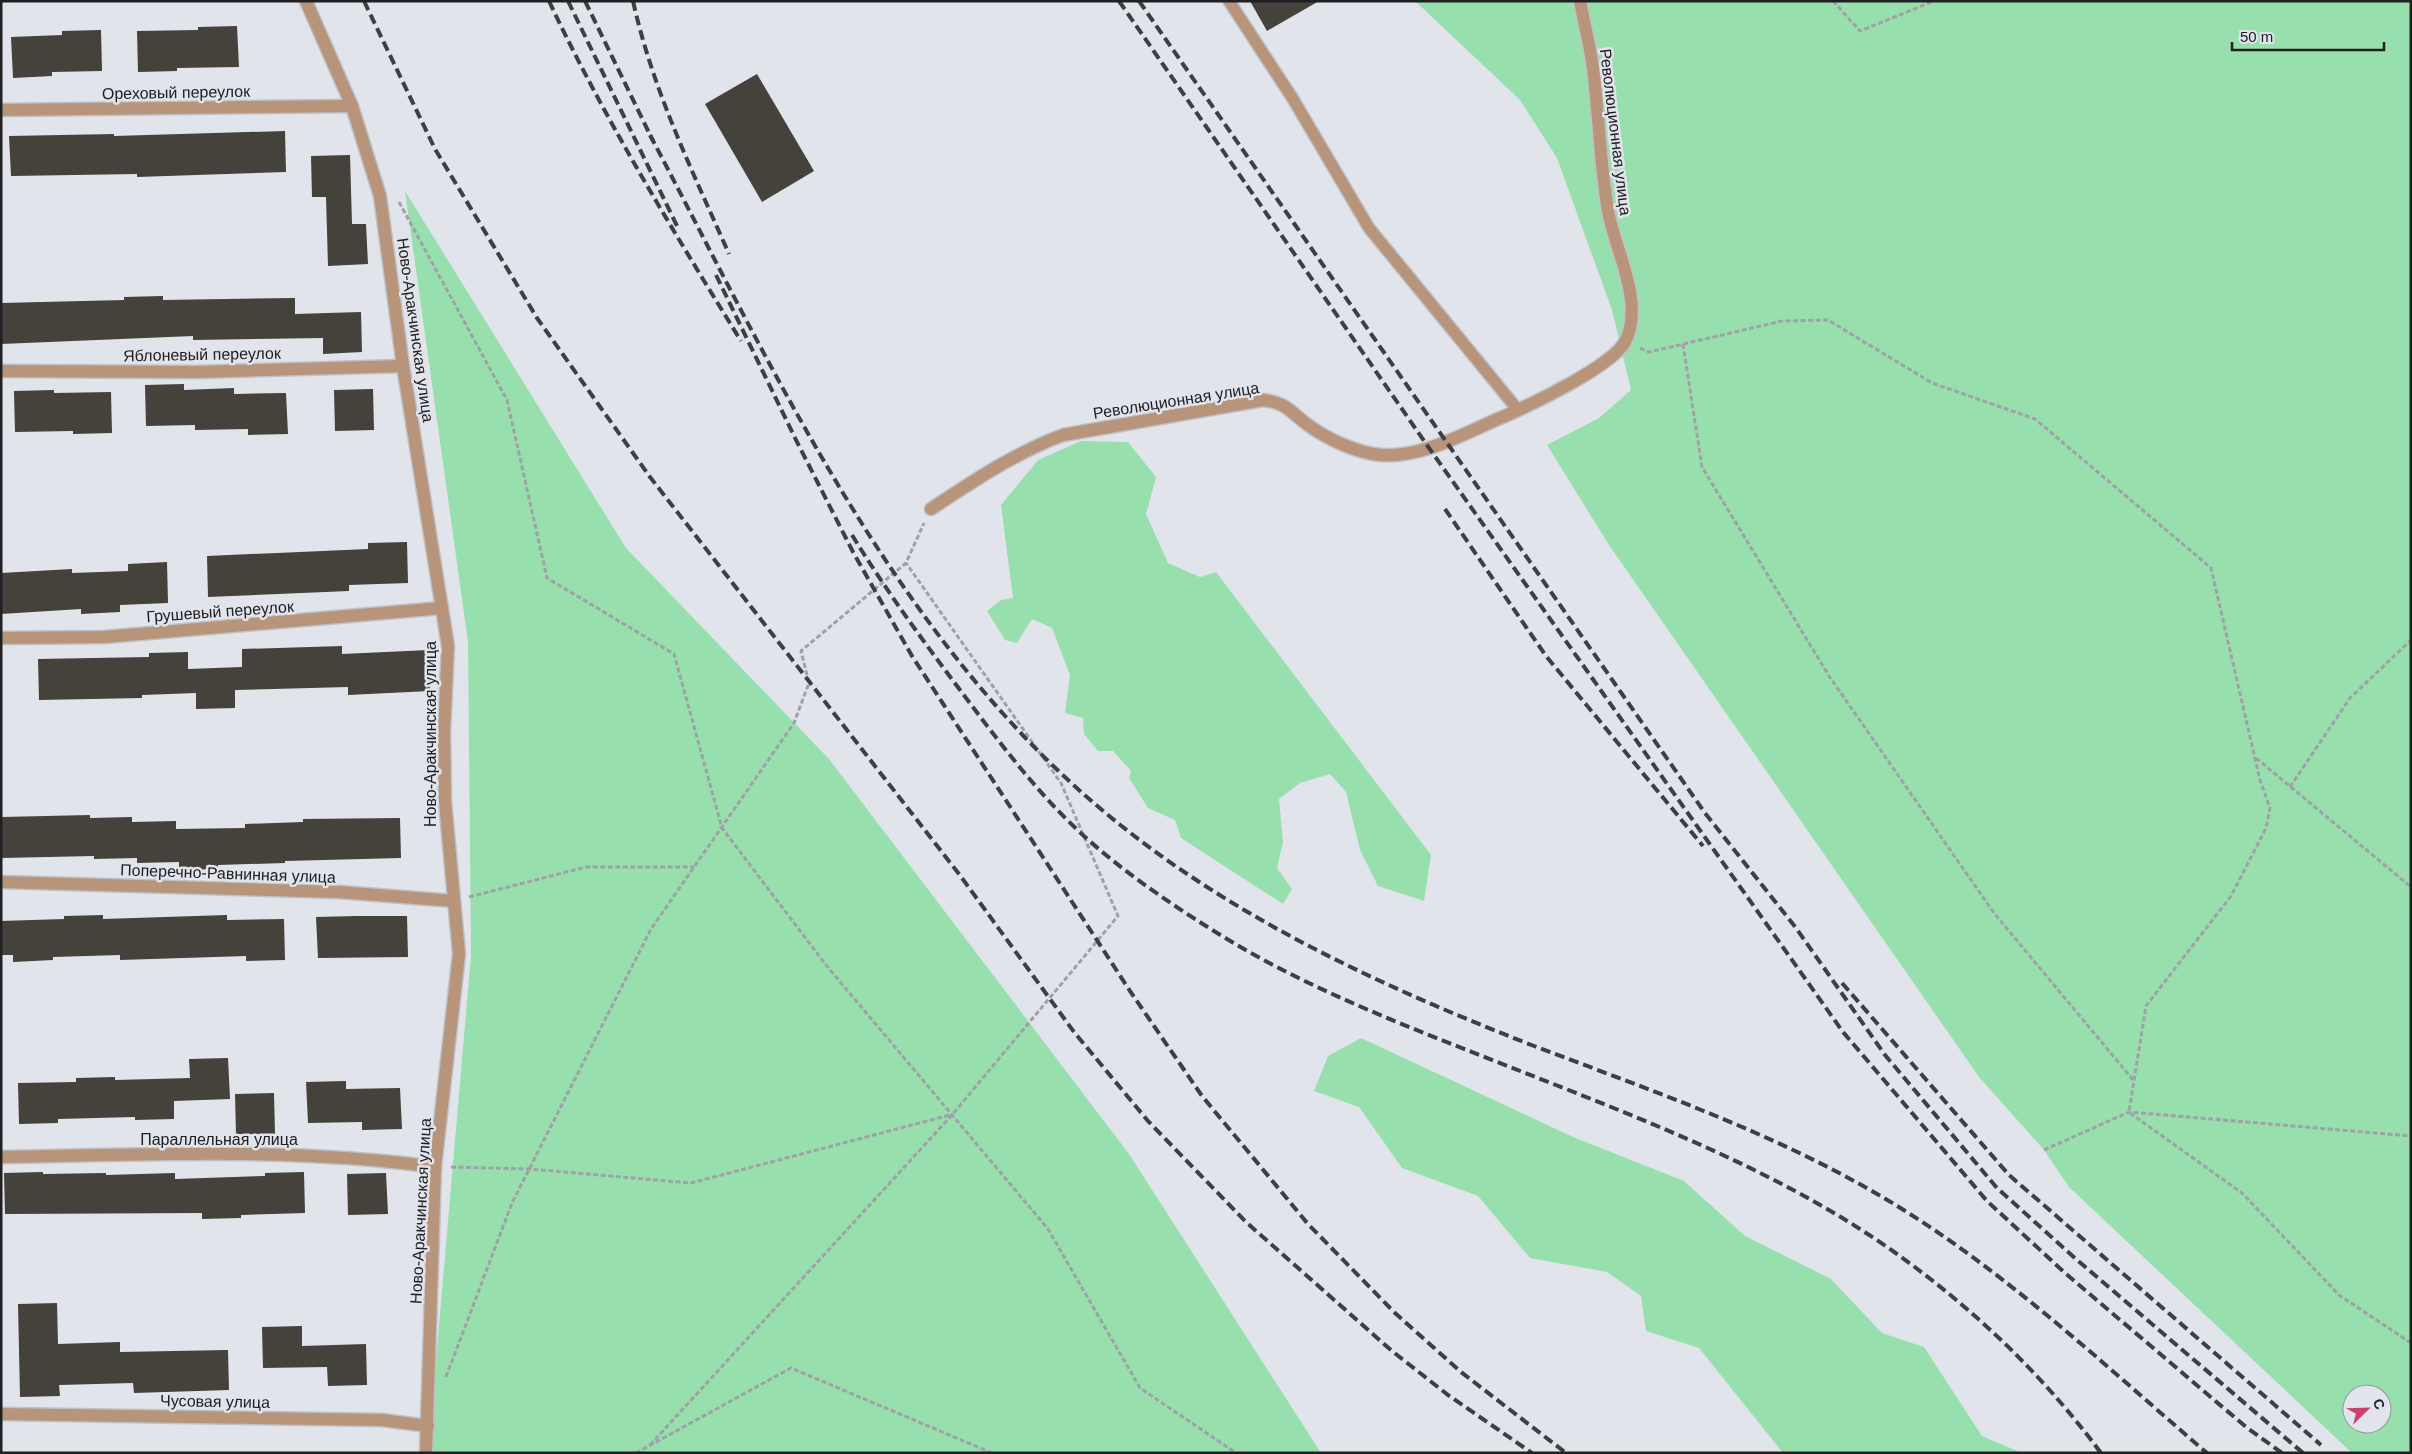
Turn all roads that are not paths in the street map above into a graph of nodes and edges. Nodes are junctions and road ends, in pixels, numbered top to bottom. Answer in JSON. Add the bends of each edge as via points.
{"nodes":[{"id":1,"x":306,"y":1,"type":"edge"},
{"id":2,"x":1229,"y":1,"type":"edge"},
{"id":3,"x":1580,"y":1,"type":"edge"},
{"id":4,"x":352,"y":106,"type":"junction"},
{"id":5,"x":1,"y":110,"type":"edge"},
{"id":6,"x":403,"y":366,"type":"junction"},
{"id":7,"x":1,"y":371,"type":"edge"},
{"id":8,"x":1518,"y":410,"type":"junction"},
{"id":9,"x":931,"y":509,"type":"road end"},
{"id":10,"x":442,"y":608,"type":"junction"},
{"id":11,"x":1,"y":638,"type":"edge"},
{"id":12,"x":1,"y":882,"type":"edge"},
{"id":13,"x":453,"y":901,"type":"junction"},
{"id":14,"x":1,"y":1157,"type":"edge"},
{"id":15,"x":435,"y":1167,"type":"junction"},
{"id":16,"x":1,"y":1414,"type":"edge"},
{"id":17,"x":428,"y":1426,"type":"junction"},
{"id":18,"x":426,"y":1453,"type":"edge"}],
"edges":[{"from":1,"to":4,"type":"street","name":"Ново-Аракчинская улица"},
{"from":2,"to":8,"type":"lane","via":[[1293,99],[1369,228]]},
{"from":3,"to":8,"type":"street","name":"Революционная улица","via":[[1593,66],[1608,212],[1630,292],[1631,322],[1626,342],[1600,366]]},
{"from":4,"to":5,"type":"street","name":"Ореховый переулок"},
{"from":4,"to":6,"type":"street","name":"Ново-Аракчинская улица","via":[[380,196]]},
{"from":6,"to":7,"type":"street","name":"Яблоневый переулок","via":[[197,372]]},
{"from":6,"to":10,"type":"street","name":"Ново-Аракчинская улица"},
{"from":8,"to":9,"type":"street","name":"Революционная улица","via":[[1403,456],[1378,455],[1346,446],[1309,426],[1280,402],[1263,400],[1144,420],[1063,435],[1039,444],[984,474]]},
{"from":10,"to":11,"type":"street","name":"Грушевый переулок","via":[[114,636]]},
{"from":10,"to":13,"type":"street","name":"Ново-Аракчинская улица","via":[[448,646],[445,801]]},
{"from":12,"to":13,"type":"street","name":"Поперечно-Равнинная улица","via":[[339,892]]},
{"from":13,"to":15,"type":"street","name":"Ново-Аракчинская улица","via":[[459,954]]},
{"from":14,"to":15,"type":"street","name":"Параллельная улица","via":[[266,1154],[377,1159]]},
{"from":15,"to":17,"type":"street","name":"Ново-Аракчинская улица"},
{"from":16,"to":17,"type":"street","name":"Чусовая улица","via":[[382,1420]]},
{"from":17,"to":18,"type":"street","name":"Ново-Аракчинская улица"}]}
